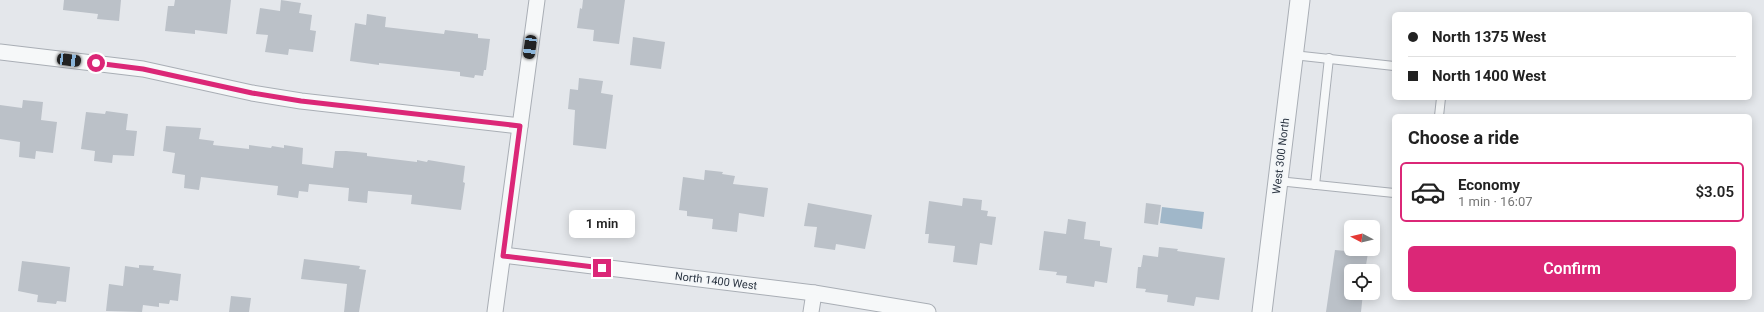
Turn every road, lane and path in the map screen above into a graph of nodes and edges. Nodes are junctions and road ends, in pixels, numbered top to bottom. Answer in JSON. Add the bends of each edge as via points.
{"nodes":[{"id":1,"x":537,"y":0,"type":"edge"},
{"id":2,"x":1300,"y":0,"type":"edge"},
{"id":3,"x":0,"y":52,"type":"edge"},
{"id":4,"x":1293,"y":54,"type":"junction"},
{"id":5,"x":1329,"y":58,"type":"junction"},
{"id":6,"x":1392,"y":66,"type":"edge"},
{"id":7,"x":1441,"y":100,"type":"edge"},
{"id":8,"x":1439,"y":114,"type":"edge"},
{"id":9,"x":520,"y":126,"type":"junction"},
{"id":10,"x":1278,"y":181,"type":"junction"},
{"id":11,"x":1314,"y":184,"type":"junction"},
{"id":12,"x":1392,"y":193,"type":"edge"},
{"id":13,"x":503,"y":256,"type":"junction"},
{"id":14,"x":814,"y":293,"type":"junction"},
{"id":15,"x":495,"y":312,"type":"edge"},
{"id":16,"x":812,"y":312,"type":"edge"},
{"id":17,"x":928,"y":312,"type":"edge"},
{"id":18,"x":1262,"y":312,"type":"edge"}],
"edges":[{"from":1,"to":9,"type":"street"},
{"from":2,"to":4,"type":"street","name":"West 300 North"},
{"from":3,"to":9,"type":"street","via":[[143,69],[244,92],[301,101]]},
{"from":4,"to":5,"type":"lane"},
{"from":4,"to":10,"type":"street","name":"West 300 North"},
{"from":5,"to":6,"type":"lane"},
{"from":5,"to":11,"type":"lane"},
{"from":7,"to":8,"type":"lane"},
{"from":9,"to":13,"type":"street"},
{"from":10,"to":11,"type":"lane"},
{"from":10,"to":18,"type":"street","name":"West 300 North"},
{"from":11,"to":12,"type":"lane"},
{"from":13,"to":14,"type":"street","name":"North 1400 West"},
{"from":13,"to":15,"type":"street"},
{"from":14,"to":16,"type":"street"},
{"from":14,"to":17,"type":"street","name":"North 1400 West"}]}
